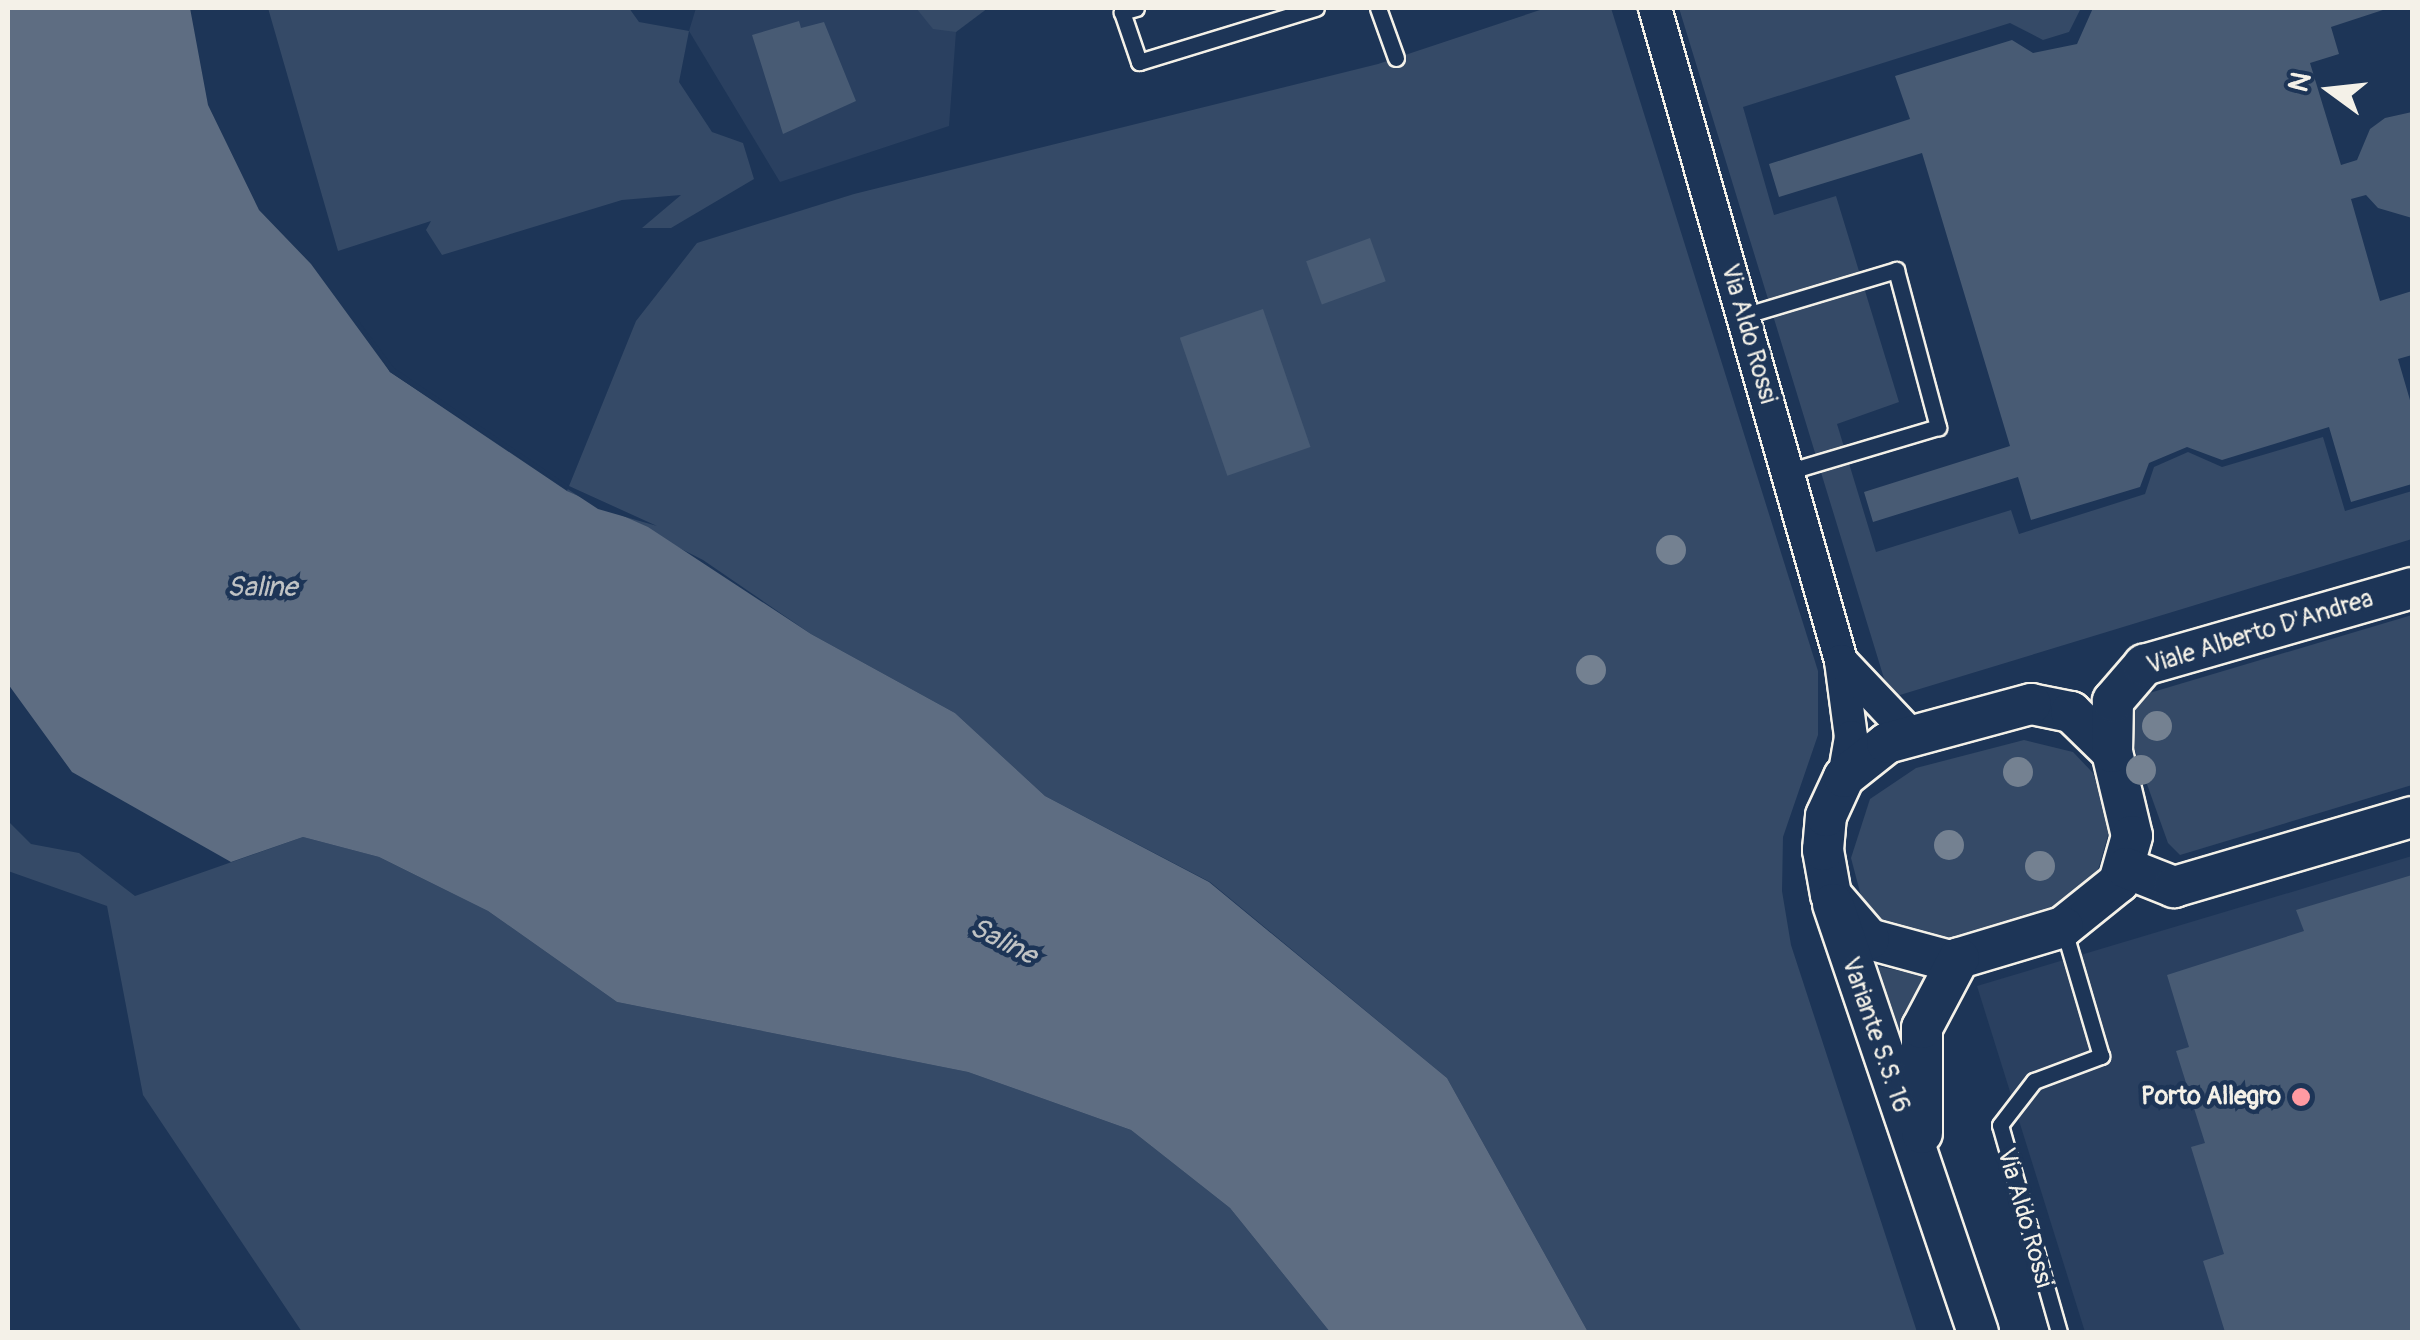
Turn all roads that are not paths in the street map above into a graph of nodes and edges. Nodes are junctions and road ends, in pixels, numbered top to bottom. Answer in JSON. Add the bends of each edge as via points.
{"nodes":[{"id":1,"x":1136,"y":8,"type":"edge"},
{"id":2,"x":1316,"y":8,"type":"edge"},
{"id":3,"x":1378,"y":8,"type":"edge"},
{"id":4,"x":1655,"y":8,"type":"edge"},
{"id":5,"x":1396,"y":58,"type":"dead end"},
{"id":6,"x":1743,"y":316,"type":"junction"},
{"id":7,"x":1787,"y":472,"type":"junction"},
{"id":8,"x":2412,"y":588,"type":"edge"},
{"id":9,"x":1841,"y":661,"type":"junction"},
{"id":10,"x":1912,"y":736,"type":"junction"},
{"id":11,"x":2112,"y":752,"type":"junction"},
{"id":12,"x":1844,"y":777,"type":"junction"},
{"id":13,"x":2412,"y":817,"type":"edge"},
{"id":14,"x":2126,"y":868,"type":"junction"},
{"id":15,"x":1831,"y":895,"type":"junction"},
{"id":16,"x":2064,"y":927,"type":"junction"},
{"id":17,"x":1959,"y":958,"type":"junction"},
{"id":18,"x":1925,"y":1172,"type":"junction"},
{"id":19,"x":1978,"y":1332,"type":"edge"},
{"id":20,"x":2058,"y":1332,"type":"edge"}],
"edges":[{"from":1,"to":2,"type":"lane","via":[[1122,12],[1139,62]]},
{"from":3,"to":5,"type":"lane"},
{"from":4,"to":6,"type":"street","name":"Via Aldo Rossi"},
{"from":6,"to":7,"type":"street","name":"Via Aldo Rossi"},
{"from":6,"to":7,"type":"lane","via":[[1896,270],[1938,427]]},
{"from":7,"to":9,"type":"street","name":"Via Aldo Rossi"},
{"from":8,"to":11,"type":"street","name":"Viale Alberto D'Andrea","via":[[2144,665],[2113,700]]},
{"from":9,"to":10,"type":"street","name":"Via Aldo Rossi"},
{"from":9,"to":12,"type":"street","name":"Via Aldo Rossi","via":[[1851,737]]},
{"from":10,"to":11,"type":"street","via":[[2043,704],[2081,718]]},
{"from":10,"to":12,"type":"street","via":[[1870,751]]},
{"from":11,"to":14,"type":"street","via":[[2131,824]]},
{"from":12,"to":15,"type":"street","via":[[1822,832]]},
{"from":13,"to":14,"type":"street","via":[[2174,887]]},
{"from":14,"to":16,"type":"street","via":[[2100,903]]},
{"from":15,"to":17,"type":"street","via":[[1869,939],[1920,958]]},
{"from":15,"to":18,"type":"street","name":"Variante S.S. 16"},
{"from":16,"to":17,"type":"street"},
{"from":16,"to":20,"type":"lane","name":"Via Aldo Rossi","via":[[2101,1056],[2034,1081],[2000,1125]]},
{"from":17,"to":18,"type":"street","name":"Variante S.S. 16","via":[[1922,1028]]},
{"from":18,"to":19,"type":"street","name":"Variante S.S. 16"}]}
